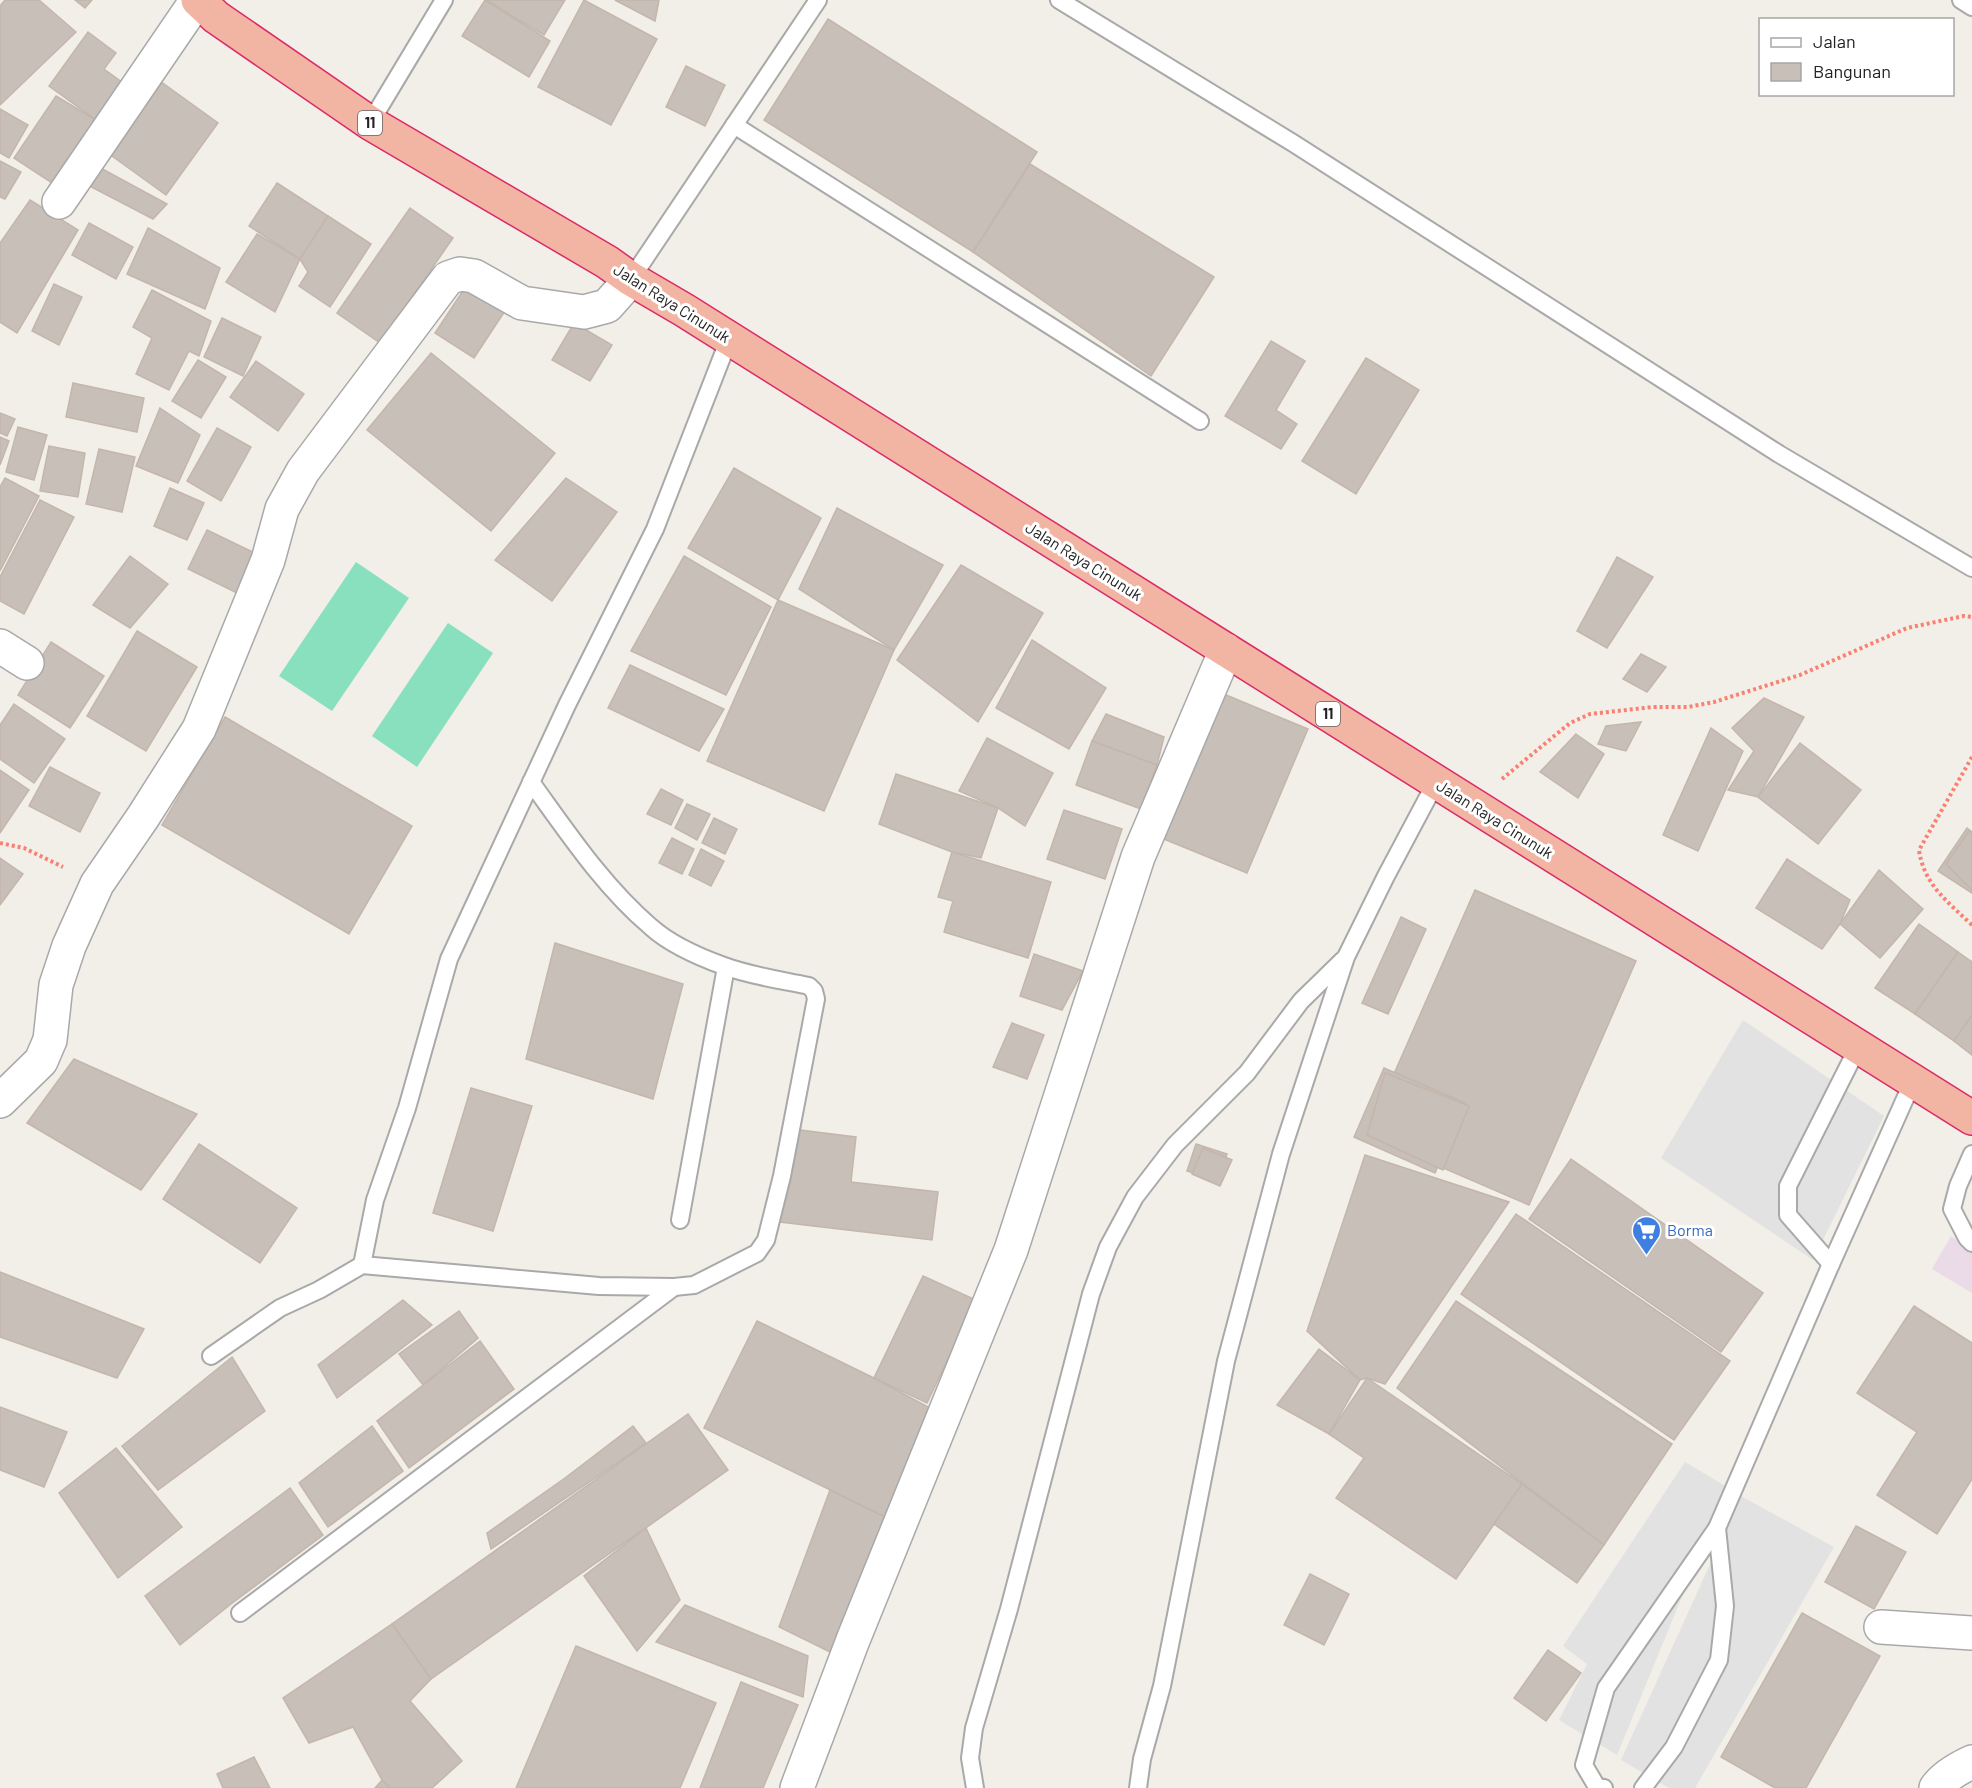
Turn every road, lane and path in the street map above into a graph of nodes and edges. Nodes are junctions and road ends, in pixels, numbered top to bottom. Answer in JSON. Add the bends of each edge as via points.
{"nodes":[{"id":1,"x":198,"y":0,"type":"edge"},
{"id":2,"x":444,"y":0,"type":"edge"},
{"id":3,"x":818,"y":0,"type":"edge"},
{"id":4,"x":1059,"y":0,"type":"edge"},
{"id":5,"x":1960,"y":0,"type":"edge"},
{"id":6,"x":1972,"y":7,"type":"edge"},
{"id":7,"x":370,"y":123,"type":"junction"},
{"id":8,"x":734,"y":124,"type":"junction"},
{"id":9,"x":59,"y":202,"type":"dead end"},
{"id":10,"x":619,"y":271,"type":"junction"},
{"id":11,"x":729,"y":339,"type":"junction"},
{"id":12,"x":1200,"y":421,"type":"dead end"},
{"id":13,"x":1972,"y":568,"type":"edge"},
{"id":14,"x":1972,"y":617,"type":"edge"},
{"id":15,"x":1226,"y":650,"type":"junction"},
{"id":16,"x":1972,"y":757,"type":"edge"},
{"id":17,"x":531,"y":782,"type":"junction"},
{"id":18,"x":1436,"y":782,"type":"junction"},
{"id":19,"x":1471,"y":804,"type":"junction"},
{"id":20,"x":0,"y":843,"type":"edge"},
{"id":21,"x":97,"y":884,"type":"junction"},
{"id":22,"x":1972,"y":926,"type":"edge"},
{"id":23,"x":1346,"y":957,"type":"junction"},
{"id":24,"x":726,"y":967,"type":"junction"},
{"id":25,"x":1858,"y":1047,"type":"junction"},
{"id":26,"x":1913,"y":1081,"type":"junction"},
{"id":27,"x":0,"y":1101,"type":"edge"},
{"id":28,"x":1972,"y":1118,"type":"edge"},
{"id":29,"x":1972,"y":1154,"type":"edge"},
{"id":30,"x":680,"y":1220,"type":"dead end"},
{"id":31,"x":1972,"y":1243,"type":"edge"},
{"id":32,"x":1831,"y":1264,"type":"junction"},
{"id":33,"x":362,"y":1265,"type":"junction"},
{"id":34,"x":674,"y":1287,"type":"junction"},
{"id":35,"x":211,"y":1356,"type":"dead end"},
{"id":36,"x":1717,"y":1528,"type":"junction"},
{"id":37,"x":240,"y":1613,"type":"dead end"},
{"id":38,"x":1881,"y":1627,"type":"dead end"},
{"id":39,"x":1972,"y":1633,"type":"edge"},
{"id":40,"x":1972,"y":1762,"type":"edge"},
{"id":41,"x":797,"y":1788,"type":"edge"},
{"id":42,"x":975,"y":1788,"type":"edge"},
{"id":43,"x":1138,"y":1788,"type":"edge"},
{"id":44,"x":1604,"y":1788,"type":"edge"},
{"id":45,"x":1643,"y":1788,"type":"edge"},
{"id":46,"x":1936,"y":1788,"type":"edge"}],
"edges":[{"from":1,"to":7,"type":"highway","name":"Jalan Raya Cinunuk","number":"11","via":[[216,17]]},
{"from":1,"to":9,"type":"street"},
{"from":2,"to":7,"type":"lane"},
{"from":3,"to":8,"type":"lane"},
{"from":4,"to":13,"type":"lane","via":[[1293,143],[1779,454]]},
{"from":5,"to":6,"type":"lane"},
{"from":7,"to":10,"type":"highway","name":"Jalan Raya Cinunuk","number":"11"},
{"from":8,"to":10,"type":"lane"},
{"from":8,"to":12,"type":"lane"},
{"from":10,"to":11,"type":"highway","name":"Jalan Raya Cinunuk","number":"11"},
{"from":10,"to":21,"type":"street","via":[[607,306],[584,312],[522,303],[474,276],[460,274],[447,278],[303,471],[282,509],[268,560],[198,729]]},
{"from":11,"to":15,"type":"highway","name":"Jalan Raya Cinunuk","number":"11"},
{"from":11,"to":17,"type":"lane","via":[[655,529]]},
{"from":14,"to":19,"type":"path","via":[[1907,628],[1800,675],[1714,702],[1590,714],[1570,723]]},
{"from":15,"to":18,"type":"highway","name":"Jalan Raya Cinunuk","number":"11"},
{"from":15,"to":41,"type":"street","via":[[1138,857],[1011,1250]]},
{"from":16,"to":22,"type":"path","via":[[1919,850],[1921,866],[1930,884]]},
{"from":17,"to":24,"type":"lane","via":[[592,866],[652,929]]},
{"from":17,"to":33,"type":"lane","via":[[449,958],[407,1108],[375,1200]]},
{"from":18,"to":19,"type":"highway","name":"Jalan Raya Cinunuk","number":"11"},
{"from":18,"to":23,"type":"lane"},
{"from":19,"to":25,"type":"highway","name":"Jalan Raya Cinunuk","number":"11"},
{"from":20,"to":21,"type":"path","via":[[24,848]]},
{"from":21,"to":27,"type":"street","via":[[56,985],[50,1040],[41,1061]]},
{"from":23,"to":42,"type":"lane","via":[[1301,1001],[1247,1073],[1175,1145],[1135,1197],[1108,1247],[1091,1294],[974,1728],[970,1758]]},
{"from":23,"to":43,"type":"lane","via":[[1281,1154],[1226,1360]]},
{"from":24,"to":30,"type":"lane"},
{"from":24,"to":34,"type":"lane","via":[[809,986],[816,999],[783,1176],[766,1240],[757,1253],[694,1285]]},
{"from":25,"to":26,"type":"highway","name":"Jalan Raya Cinunuk","number":"11"},
{"from":25,"to":32,"type":"lane","via":[[1788,1186],[1788,1215]]},
{"from":26,"to":28,"type":"highway","name":"Jalan Raya Cinunuk","number":"11"},
{"from":26,"to":32,"type":"lane"},
{"from":29,"to":31,"type":"lane","via":[[1952,1209]]},
{"from":32,"to":36,"type":"lane"},
{"from":33,"to":34,"type":"lane","via":[[599,1286]]},
{"from":33,"to":35,"type":"lane","via":[[280,1308]]},
{"from":34,"to":37,"type":"lane"},
{"from":36,"to":44,"type":"lane","via":[[1606,1688],[1584,1765],[1597,1787]]},
{"from":36,"to":45,"type":"lane","via":[[1725,1606],[1719,1659],[1674,1747]]},
{"from":38,"to":39,"type":"street"},
{"from":40,"to":46,"type":"street"}]}
